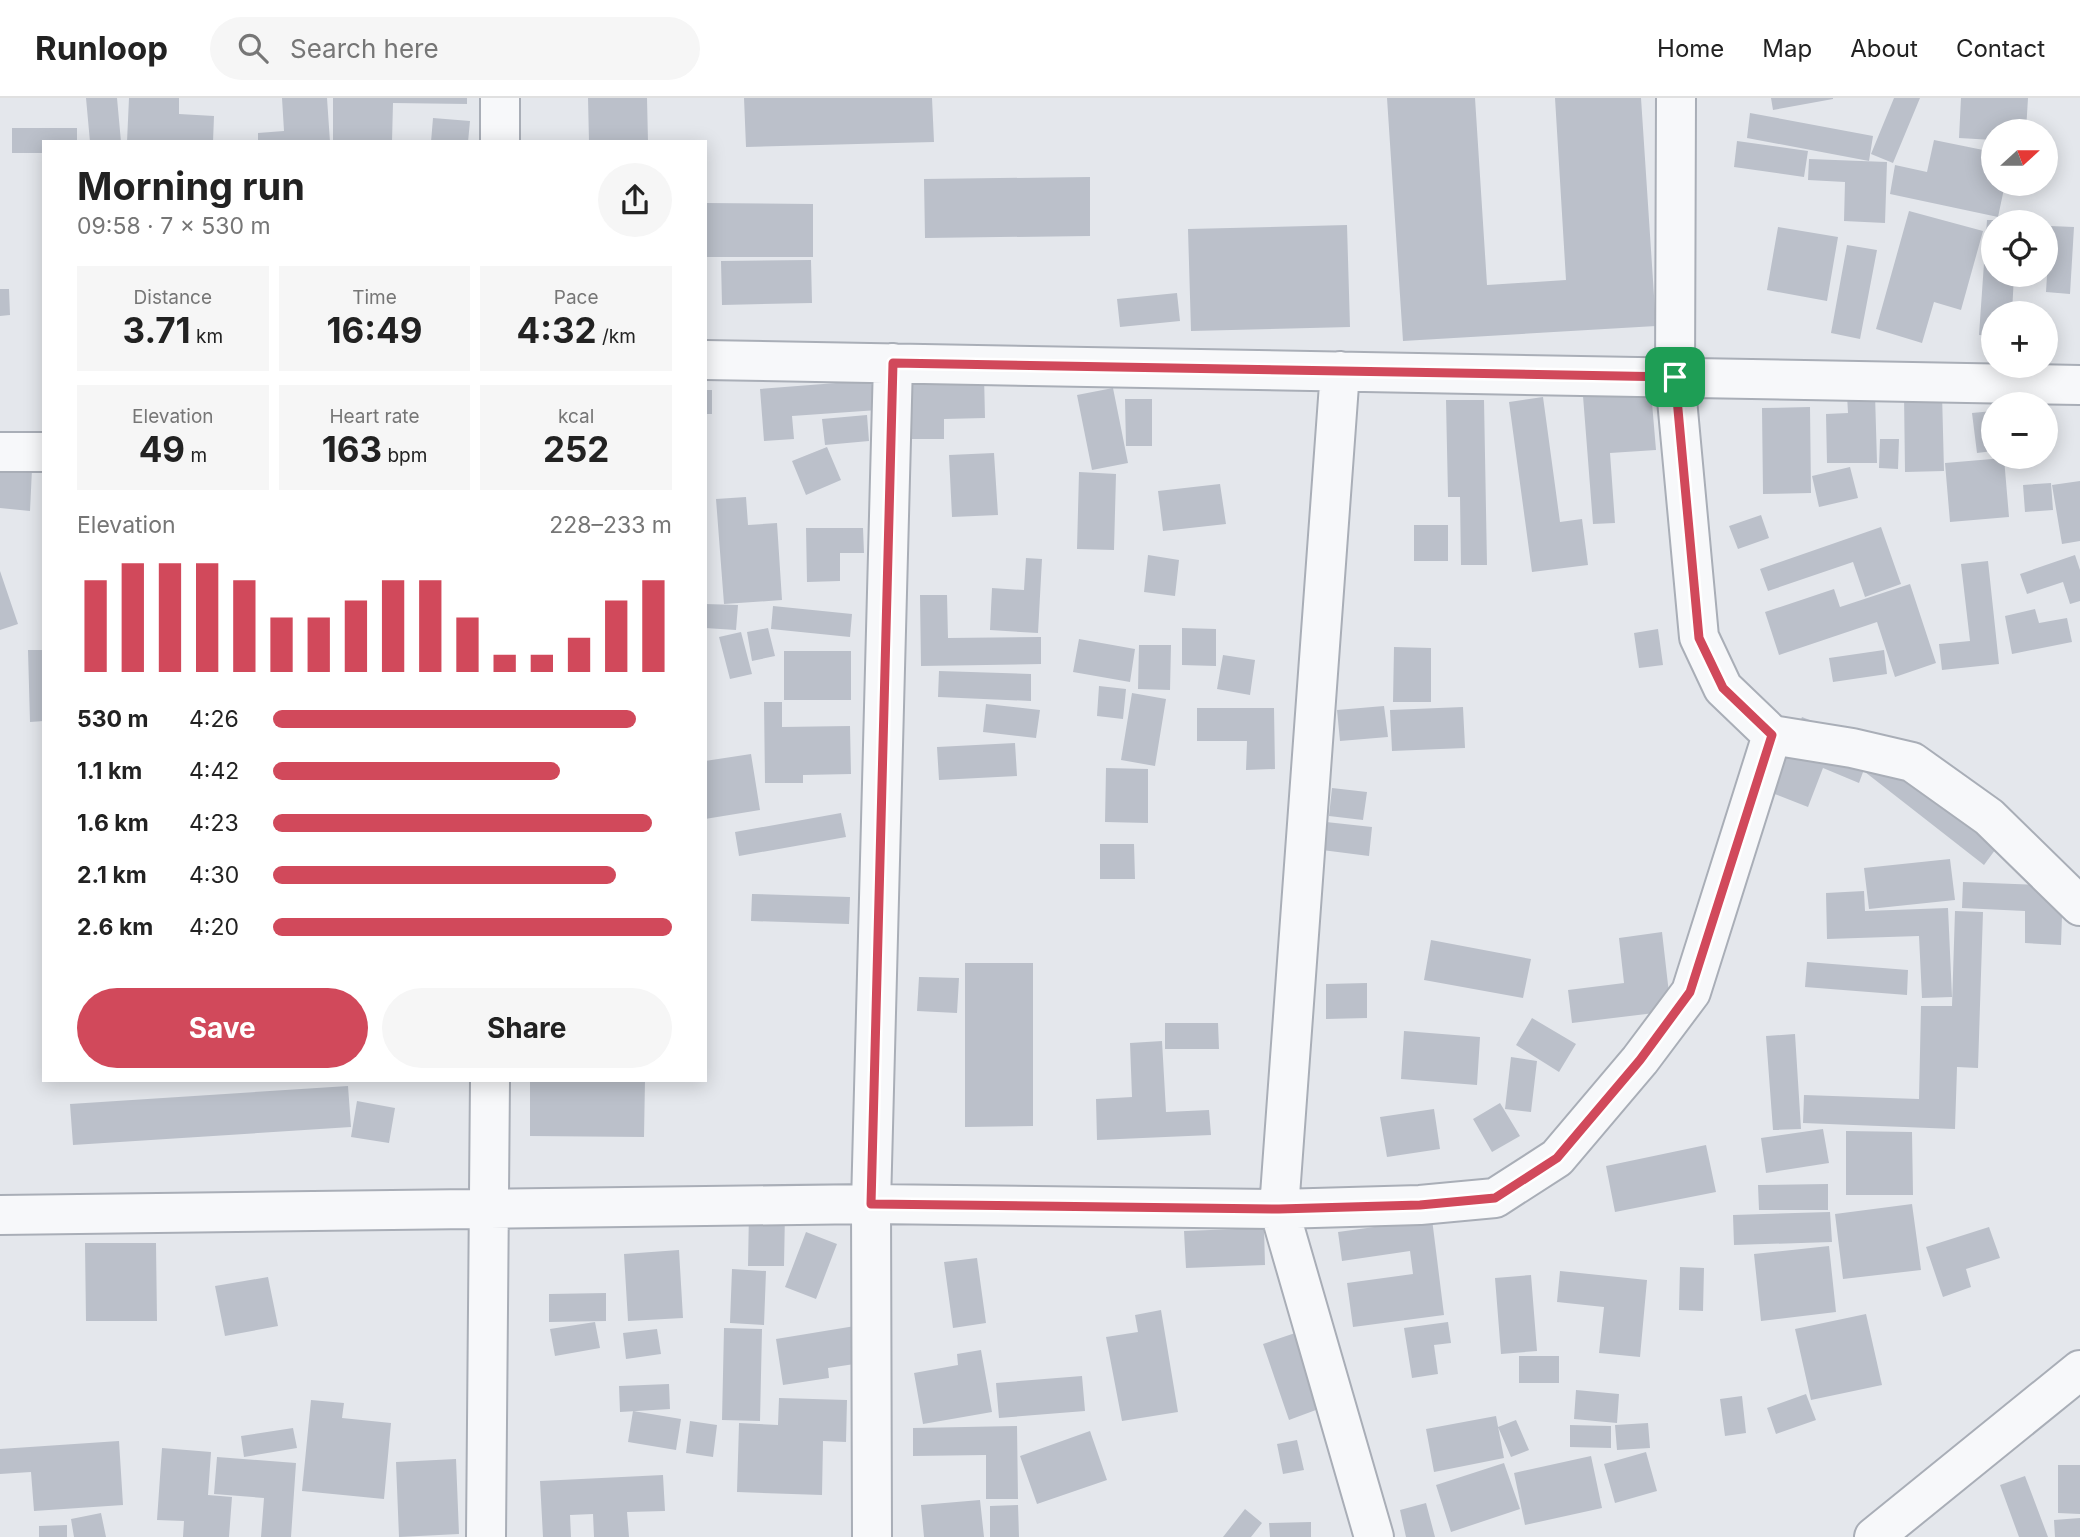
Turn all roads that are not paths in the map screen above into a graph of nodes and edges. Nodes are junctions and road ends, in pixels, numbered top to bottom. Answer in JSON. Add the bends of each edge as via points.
{"nodes":[{"id":1,"x":500,"y":98,"type":"edge"},
{"id":2,"x":1676,"y":98,"type":"edge"},
{"id":3,"x":500,"y":140,"type":"edge"},
{"id":4,"x":707,"y":359,"type":"edge"},
{"id":5,"x":893,"y":363,"type":"junction"},
{"id":6,"x":1340,"y":371,"type":"junction"},
{"id":7,"x":1675,"y":377,"type":"junction"},
{"id":8,"x":2080,"y":385,"type":"edge"},
{"id":9,"x":0,"y":452,"type":"edge"},
{"id":10,"x":42,"y":452,"type":"edge"},
{"id":11,"x":1772,"y":735,"type":"junction"},
{"id":12,"x":2080,"y":906,"type":"edge"},
{"id":13,"x":490,"y":1082,"type":"edge"},
{"id":14,"x":871,"y":1204,"type":"junction"},
{"id":15,"x":489,"y":1209,"type":"junction"},
{"id":16,"x":1279,"y":1209,"type":"junction"},
{"id":17,"x":0,"y":1215,"type":"edge"},
{"id":18,"x":2080,"y":1370,"type":"edge"},
{"id":19,"x":485,"y":1537,"type":"edge"},
{"id":20,"x":872,"y":1537,"type":"edge"},
{"id":21,"x":1374,"y":1537,"type":"edge"},
{"id":22,"x":1874,"y":1537,"type":"edge"}],
"edges":[{"from":1,"to":3,"type":"street"},
{"from":2,"to":7,"type":"street"},
{"from":4,"to":5,"type":"street"},
{"from":5,"to":6,"type":"street"},
{"from":5,"to":14,"type":"street"},
{"from":6,"to":7,"type":"street"},
{"from":6,"to":16,"type":"street"},
{"from":7,"to":8,"type":"street"},
{"from":7,"to":11,"type":"street","via":[[1699,638],[1723,688]]},
{"from":9,"to":10,"type":"street"},
{"from":11,"to":12,"type":"street","via":[[1912,762],[1989,817]]},
{"from":11,"to":16,"type":"street","via":[[1690,992],[1557,1158],[1495,1198]]},
{"from":13,"to":15,"type":"street"},
{"from":14,"to":15,"type":"street"},
{"from":14,"to":16,"type":"street"},
{"from":14,"to":20,"type":"street"},
{"from":15,"to":17,"type":"street"},
{"from":15,"to":19,"type":"street"},
{"from":16,"to":21,"type":"street"},
{"from":18,"to":22,"type":"street"}]}
